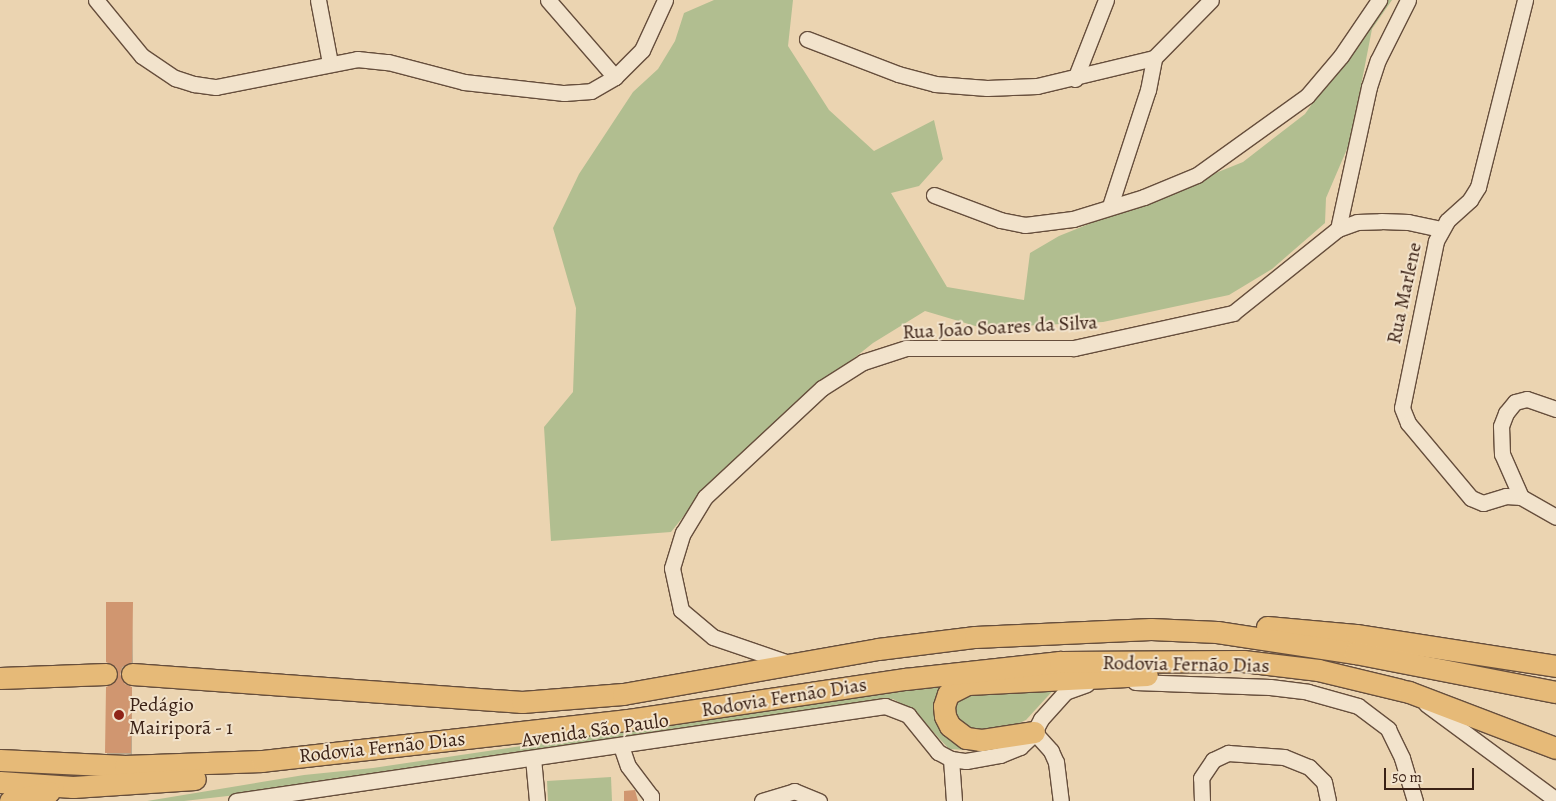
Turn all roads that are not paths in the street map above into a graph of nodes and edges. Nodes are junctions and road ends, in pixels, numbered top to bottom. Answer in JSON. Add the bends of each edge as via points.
{"nodes":[{"id":1,"x":96,"y":0,"type":"edge"},
{"id":2,"x":318,"y":0,"type":"edge"},
{"id":3,"x":548,"y":0,"type":"edge"},
{"id":4,"x":665,"y":0,"type":"edge"},
{"id":5,"x":1106,"y":0,"type":"edge"},
{"id":6,"x":1211,"y":0,"type":"edge"},
{"id":7,"x":1379,"y":0,"type":"edge"},
{"id":8,"x":1408,"y":0,"type":"edge"},
{"id":9,"x":1525,"y":0,"type":"edge"},
{"id":10,"x":807,"y":39,"type":"dead end"},
{"id":11,"x":1154,"y":58,"type":"junction"},
{"id":12,"x":330,"y":63,"type":"junction"},
{"id":13,"x":615,"y":76,"type":"junction"},
{"id":14,"x":1074,"y":79,"type":"junction"},
{"id":15,"x":934,"y":195,"type":"dead end"},
{"id":16,"x":1110,"y":206,"type":"junction"},
{"id":17,"x":1338,"y":229,"type":"junction"},
{"id":18,"x":1441,"y":229,"type":"junction"},
{"id":19,"x":1556,"y":409,"type":"edge"},
{"id":20,"x":1521,"y":497,"type":"junction"},
{"id":21,"x":1556,"y":517,"type":"edge"},
{"id":22,"x":1217,"y":632,"type":"junction"},
{"id":23,"x":1243,"y":661,"type":"junction"},
{"id":24,"x":791,"y":664,"type":"junction"},
{"id":25,"x":1554,"y":664,"type":"edge"},
{"id":26,"x":106,"y":674,"type":"dead end"},
{"id":27,"x":132,"y":674,"type":"dead end"},
{"id":28,"x":0,"y":678,"type":"edge"},
{"id":29,"x":1409,"y":692,"type":"junction"},
{"id":30,"x":1556,"y":692,"type":"edge"},
{"id":31,"x":1034,"y":732,"type":"junction"},
{"id":32,"x":621,"y":746,"type":"junction"},
{"id":33,"x":1556,"y":748,"type":"edge"},
{"id":34,"x":533,"y":758,"type":"junction"},
{"id":35,"x":951,"y":759,"type":"junction"},
{"id":36,"x":0,"y":760,"type":"edge"},
{"id":37,"x":262,"y":760,"type":"junction"},
{"id":38,"x":0,"y":782,"type":"edge"},
{"id":39,"x":73,"y":787,"type":"junction"},
{"id":40,"x":1556,"y":800,"type":"edge"},
{"id":41,"x":10,"y":801,"type":"edge"},
{"id":42,"x":236,"y":801,"type":"edge"},
{"id":43,"x":537,"y":801,"type":"edge"},
{"id":44,"x":651,"y":801,"type":"edge"},
{"id":45,"x":762,"y":801,"type":"edge"},
{"id":46,"x":819,"y":801,"type":"edge"},
{"id":47,"x":954,"y":801,"type":"edge"},
{"id":48,"x":1061,"y":801,"type":"edge"},
{"id":49,"x":1202,"y":801,"type":"edge"},
{"id":50,"x":1328,"y":801,"type":"edge"},
{"id":51,"x":1415,"y":801,"type":"edge"}],
"edges":[{"from":1,"to":12,"type":"street","via":[[142,56],[175,78],[194,84],[233,85],[301,73]]},
{"from":2,"to":12,"type":"street"},
{"from":3,"to":13,"type":"street"},
{"from":4,"to":13,"type":"street","via":[[642,50]]},
{"from":5,"to":14,"type":"street"},
{"from":6,"to":11,"type":"street"},
{"from":7,"to":16,"type":"street","via":[[1326,76],[1278,119],[1197,175],[1144,197]]},
{"from":8,"to":17,"type":"street","via":[[1378,60],[1369,87]]},
{"from":9,"to":18,"type":"street","name":"Rua Marlene","via":[[1478,187]]},
{"from":10,"to":14,"type":"street","via":[[898,74],[935,84],[987,88],[1037,86]]},
{"from":11,"to":14,"type":"street"},
{"from":11,"to":16,"type":"street","via":[[1148,90]]},
{"from":12,"to":13,"type":"street","via":[[357,59],[388,62],[456,80],[564,93],[591,91]]},
{"from":15,"to":16,"type":"street","via":[[993,218],[1025,224],[1072,219]]},
{"from":17,"to":18,"type":"street","name":"Rua João Soares da Silva","via":[[1357,222],[1381,221],[1408,222]]},
{"from":17,"to":24,"type":"street","name":"Rua João Soares da Silva","via":[[1233,313],[1074,348],[906,348],[863,362],[822,388],[705,497],[683,533],[672,568],[681,610],[713,637]]},
{"from":18,"to":20,"type":"street","name":"Rua Marlene","via":[[1432,254],[1402,399],[1404,416],[1471,498],[1483,503],[1506,496]]},
{"from":19,"to":20,"type":"street","via":[[1527,399],[1516,402],[1506,413],[1501,426],[1502,454]]},
{"from":20,"to":21,"type":"street"},
{"from":22,"to":24,"type":"highway","name":"Rodovia Fernão Dias","via":[[1088,630],[974,637]]},
{"from":22,"to":25,"type":"highway","via":[[1242,627],[1314,630]]},
{"from":22,"to":30,"type":"highway","name":"Rodovia Fernão Dias","via":[[1356,653]]},
{"from":23,"to":29,"type":"highway","name":"Rodovia Fernão Dias","via":[[1318,670]]},
{"from":23,"to":31,"type":"highway","via":[[1231,671],[968,684],[948,694],[945,716],[950,726],[966,738],[981,740]]},
{"from":23,"to":37,"type":"highway","name":"Rodovia Fernão Dias","via":[[1060,662],[905,679],[627,720]]},
{"from":24,"to":27,"type":"highway","name":"Rodovia Fernão Dias","via":[[623,694],[522,702]]},
{"from":26,"to":28,"type":"highway"},
{"from":29,"to":33,"type":"highway","name":"Rodovia Fernão Dias"},
{"from":29,"to":40,"type":"street"},
{"from":31,"to":35,"type":"street","via":[[1020,747],[1006,753],[966,761]]},
{"from":31,"to":48,"type":"street","via":[[1054,756]]},
{"from":31,"to":51,"type":"street","via":[[1065,692],[1078,685],[1181,682],[1308,692],[1358,706],[1388,729],[1402,758]]},
{"from":32,"to":34,"type":"street","name":"Avenida São Paulo"},
{"from":32,"to":35,"type":"street","name":"Avenida São Paulo","via":[[885,706],[908,715],[938,752]]},
{"from":32,"to":44,"type":"street","via":[[628,766],[651,796]]},
{"from":34,"to":42,"type":"street","name":"Avenida São Paulo"},
{"from":34,"to":43,"type":"street"},
{"from":35,"to":47,"type":"street"},
{"from":36,"to":37,"type":"highway","name":"Rodovia Fernão Dias","via":[[125,766]]},
{"from":37,"to":39,"type":"highway","via":[[247,769],[217,778]]},
{"from":38,"to":39,"type":"highway"},
{"from":39,"to":41,"type":"highway"},
{"from":45,"to":46,"type":"street","via":[[794,791]]},
{"from":49,"to":50,"type":"street","via":[[1201,778],[1214,760],[1228,752],[1284,757],[1309,767],[1324,782]]}]}
